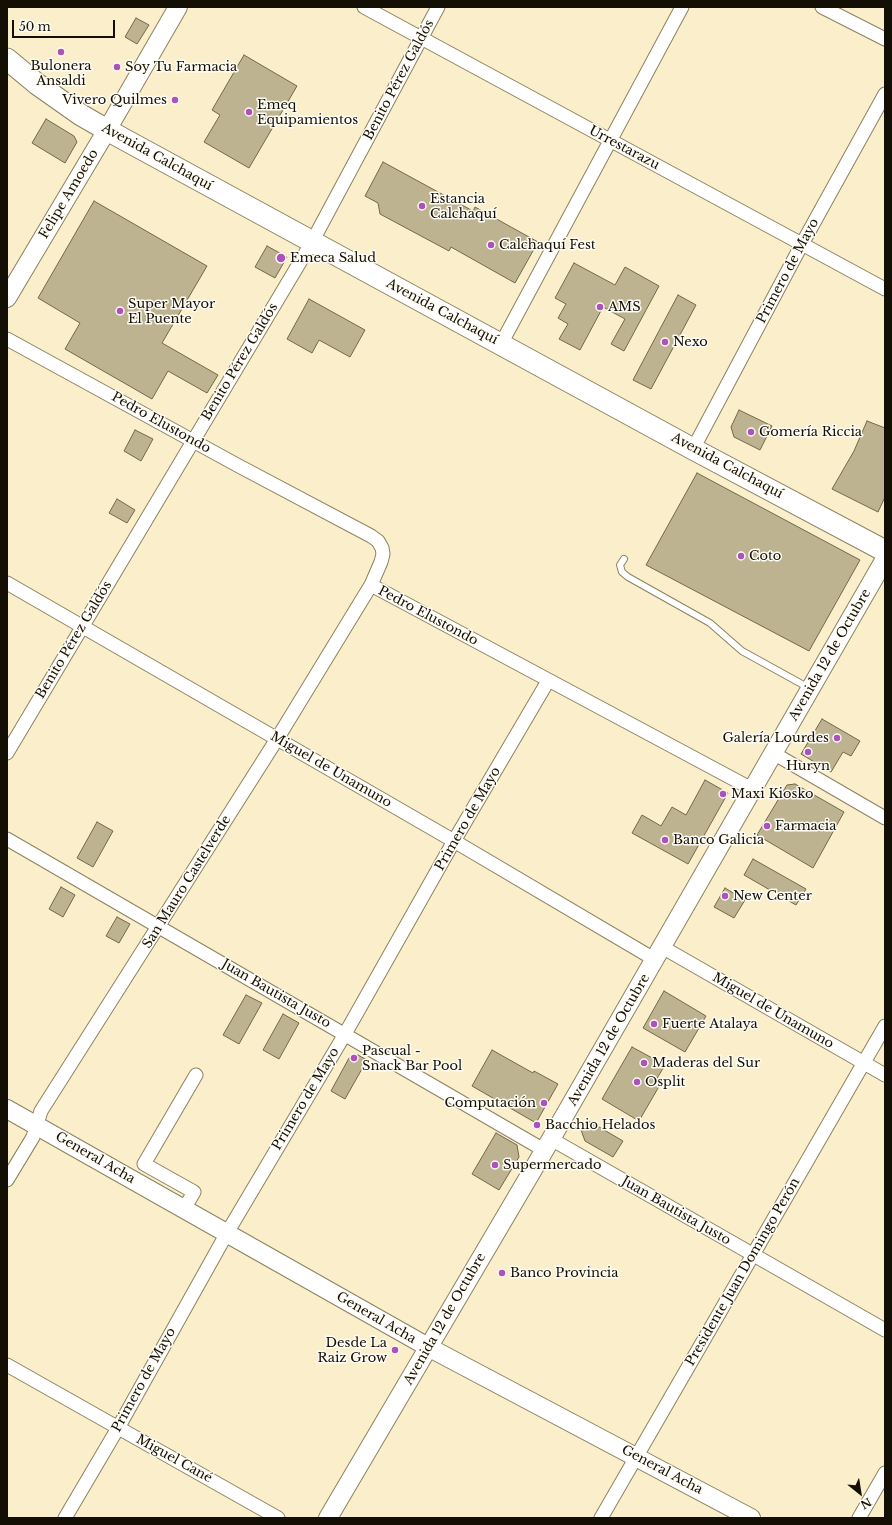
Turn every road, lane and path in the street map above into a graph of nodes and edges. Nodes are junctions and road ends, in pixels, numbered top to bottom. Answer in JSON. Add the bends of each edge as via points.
{"nodes":[{"id":1,"x":178,"y":7,"type":"edge"},
{"id":2,"x":364,"y":7,"type":"edge"},
{"id":3,"x":438,"y":7,"type":"edge"},
{"id":4,"x":682,"y":7,"type":"edge"},
{"id":5,"x":822,"y":7,"type":"edge"},
{"id":6,"x":421,"y":38,"type":"junction"},
{"id":7,"x":885,"y":39,"type":"edge"},
{"id":8,"x":7,"y":59,"type":"edge"},
{"id":9,"x":885,"y":94,"type":"edge"},
{"id":10,"x":107,"y":130,"type":"junction"},
{"id":11,"x":611,"y":141,"type":"junction"},
{"id":12,"x":312,"y":242,"type":"junction"},
{"id":13,"x":802,"y":244,"type":"junction"},
{"id":14,"x":885,"y":289,"type":"edge"},
{"id":15,"x":7,"y":298,"type":"edge"},
{"id":16,"x":7,"y":338,"type":"edge"},
{"id":17,"x":501,"y":344,"type":"junction"},
{"id":18,"x":194,"y":442,"type":"junction"},
{"id":19,"x":693,"y":449,"type":"junction"},
{"id":20,"x":885,"y":551,"type":"edge"},
{"id":21,"x":624,"y":559,"type":"dead end"},
{"id":22,"x":885,"y":559,"type":"edge"},
{"id":23,"x":7,"y":583,"type":"edge"},
{"id":24,"x":371,"y":585,"type":"junction"},
{"id":25,"x":82,"y":627,"type":"junction"},
{"id":26,"x":548,"y":681,"type":"junction"},
{"id":27,"x":810,"y":689,"type":"junction"},
{"id":28,"x":277,"y":739,"type":"junction"},
{"id":29,"x":7,"y":753,"type":"edge"},
{"id":30,"x":773,"y":753,"type":"junction"},
{"id":31,"x":752,"y":789,"type":"junction"},
{"id":32,"x":885,"y":818,"type":"edge"},
{"id":33,"x":7,"y":839,"type":"edge"},
{"id":34,"x":454,"y":841,"type":"junction"},
{"id":35,"x":159,"y":928,"type":"junction"},
{"id":36,"x":658,"y":953,"type":"junction"},
{"id":37,"x":885,"y":1026,"type":"edge"},
{"id":38,"x":345,"y":1034,"type":"junction"},
{"id":39,"x":864,"y":1063,"type":"junction"},
{"id":40,"x":196,"y":1075,"type":"dead end"},
{"id":41,"x":885,"y":1075,"type":"edge"},
{"id":42,"x":7,"y":1108,"type":"edge"},
{"id":43,"x":36,"y":1124,"type":"junction"},
{"id":44,"x":548,"y":1145,"type":"junction"},
{"id":45,"x":7,"y":1180,"type":"edge"},
{"id":46,"x":184,"y":1209,"type":"junction"},
{"id":47,"x":227,"y":1233,"type":"junction"},
{"id":48,"x":752,"y":1254,"type":"junction"},
{"id":49,"x":885,"y":1330,"type":"edge"},
{"id":50,"x":428,"y":1347,"type":"junction"},
{"id":51,"x":7,"y":1365,"type":"edge"},
{"id":52,"x":118,"y":1428,"type":"junction"},
{"id":53,"x":637,"y":1456,"type":"junction"},
{"id":54,"x":885,"y":1473,"type":"edge"},
{"id":55,"x":65,"y":1518,"type":"edge"},
{"id":56,"x":278,"y":1518,"type":"edge"},
{"id":57,"x":328,"y":1518,"type":"edge"},
{"id":58,"x":601,"y":1518,"type":"edge"},
{"id":59,"x":751,"y":1518,"type":"edge"},
{"id":60,"x":859,"y":1518,"type":"edge"}],
"edges":[{"from":1,"to":10,"type":"main road","name":"Felipe Amoedo"},
{"from":2,"to":6,"type":"street","name":"Urrestarazu"},
{"from":3,"to":6,"type":"street","name":"Benito Pérez Galdós"},
{"from":4,"to":11,"type":"street"},
{"from":5,"to":7,"type":"street"},
{"from":6,"to":11,"type":"street","name":"Urrestarazu"},
{"from":6,"to":12,"type":"street","name":"Benito Pérez Galdós"},
{"from":8,"to":10,"type":"main road","name":"Avenida Calchaquí","via":[[37,84]]},
{"from":9,"to":13,"type":"street","name":"Primero de Mayo"},
{"from":10,"to":12,"type":"main road","name":"Avenida Calchaquí"},
{"from":10,"to":15,"type":"main road","name":"Felipe Amoedo"},
{"from":11,"to":13,"type":"street","name":"Urrestarazu"},
{"from":11,"to":17,"type":"street"},
{"from":12,"to":17,"type":"main road","name":"Avenida Calchaquí"},
{"from":12,"to":18,"type":"street","name":"Benito Pérez Galdós"},
{"from":13,"to":14,"type":"street","name":"Urrestarazu"},
{"from":13,"to":19,"type":"street","name":"Primero de Mayo"},
{"from":16,"to":18,"type":"street","name":"Pedro Elustondo"},
{"from":17,"to":19,"type":"main road","name":"Avenida Calchaquí"},
{"from":18,"to":24,"type":"street","name":"Pedro Elustondo","via":[[378,540],[383,554]]},
{"from":18,"to":25,"type":"street","name":"Benito Pérez Galdós"},
{"from":19,"to":20,"type":"main road","name":"Avenida Calchaquí"},
{"from":21,"to":27,"type":"lane","via":[[620,565],[622,572],[710,623],[742,651]]},
{"from":22,"to":27,"type":"main road","name":"Avenida 12 de Octubre"},
{"from":23,"to":25,"type":"street","name":"Miguel de Unamuno"},
{"from":24,"to":26,"type":"street","name":"Pedro Elustondo"},
{"from":24,"to":28,"type":"street","name":"San Mauro Castelverde"},
{"from":25,"to":28,"type":"street","name":"Miguel de Unamuno"},
{"from":25,"to":29,"type":"street","name":"Benito Pérez Galdós"},
{"from":26,"to":31,"type":"street","name":"Pedro Elustondo"},
{"from":26,"to":34,"type":"street","name":"Primero de Mayo"},
{"from":27,"to":30,"type":"main road","name":"Avenida 12 de Octubre"},
{"from":28,"to":34,"type":"street","name":"Miguel de Unamuno"},
{"from":28,"to":35,"type":"street","name":"San Mauro Castelverde"},
{"from":30,"to":31,"type":"main road","name":"Avenida 12 de Octubre"},
{"from":30,"to":32,"type":"street"},
{"from":31,"to":36,"type":"main road","name":"Avenida 12 de Octubre"},
{"from":33,"to":35,"type":"street","name":"Juan Bautista Justo"},
{"from":34,"to":36,"type":"street","name":"Miguel de Unamuno"},
{"from":34,"to":38,"type":"street","name":"Primero de Mayo"},
{"from":35,"to":38,"type":"street","name":"Juan Bautista Justo"},
{"from":35,"to":43,"type":"street","name":"San Mauro Castelverde","via":[[41,1111]]},
{"from":36,"to":39,"type":"street","name":"Miguel de Unamuno"},
{"from":36,"to":44,"type":"main road","name":"Avenida 12 de Octubre"},
{"from":37,"to":39,"type":"street","name":"Presidente Juan Domingo Perón"},
{"from":38,"to":44,"type":"street","name":"Juan Bautista Justo"},
{"from":38,"to":47,"type":"street","name":"Primero de Mayo"},
{"from":39,"to":41,"type":"street","name":"Miguel de Unamuno"},
{"from":39,"to":48,"type":"street","name":"Presidente Juan Domingo Perón"},
{"from":40,"to":46,"type":"street","via":[[144,1164],[194,1192]]},
{"from":42,"to":43,"type":"main road","name":"General Acha"},
{"from":43,"to":45,"type":"street","name":"San Mauro Castelverde","via":[[33,1137]]},
{"from":43,"to":46,"type":"main road","name":"General Acha"},
{"from":44,"to":48,"type":"street","name":"Juan Bautista Justo"},
{"from":44,"to":50,"type":"main road","name":"Avenida 12 de Octubre"},
{"from":46,"to":47,"type":"main road","name":"General Acha"},
{"from":47,"to":50,"type":"main road","name":"General Acha"},
{"from":47,"to":52,"type":"street","name":"Primero de Mayo"},
{"from":48,"to":49,"type":"street","name":"Juan Bautista Justo"},
{"from":48,"to":53,"type":"street","name":"Presidente Juan Domingo Perón"},
{"from":50,"to":53,"type":"main road","name":"General Acha"},
{"from":50,"to":57,"type":"main road","name":"Avenida 12 de Octubre"},
{"from":51,"to":52,"type":"street","name":"Miguel Cané"},
{"from":52,"to":55,"type":"street","name":"Primero de Mayo"},
{"from":52,"to":56,"type":"street","name":"Miguel Cané"},
{"from":53,"to":58,"type":"street","name":"Presidente Juan Domingo Perón"},
{"from":53,"to":59,"type":"main road","name":"General Acha"},
{"from":54,"to":60,"type":"street"}]}
